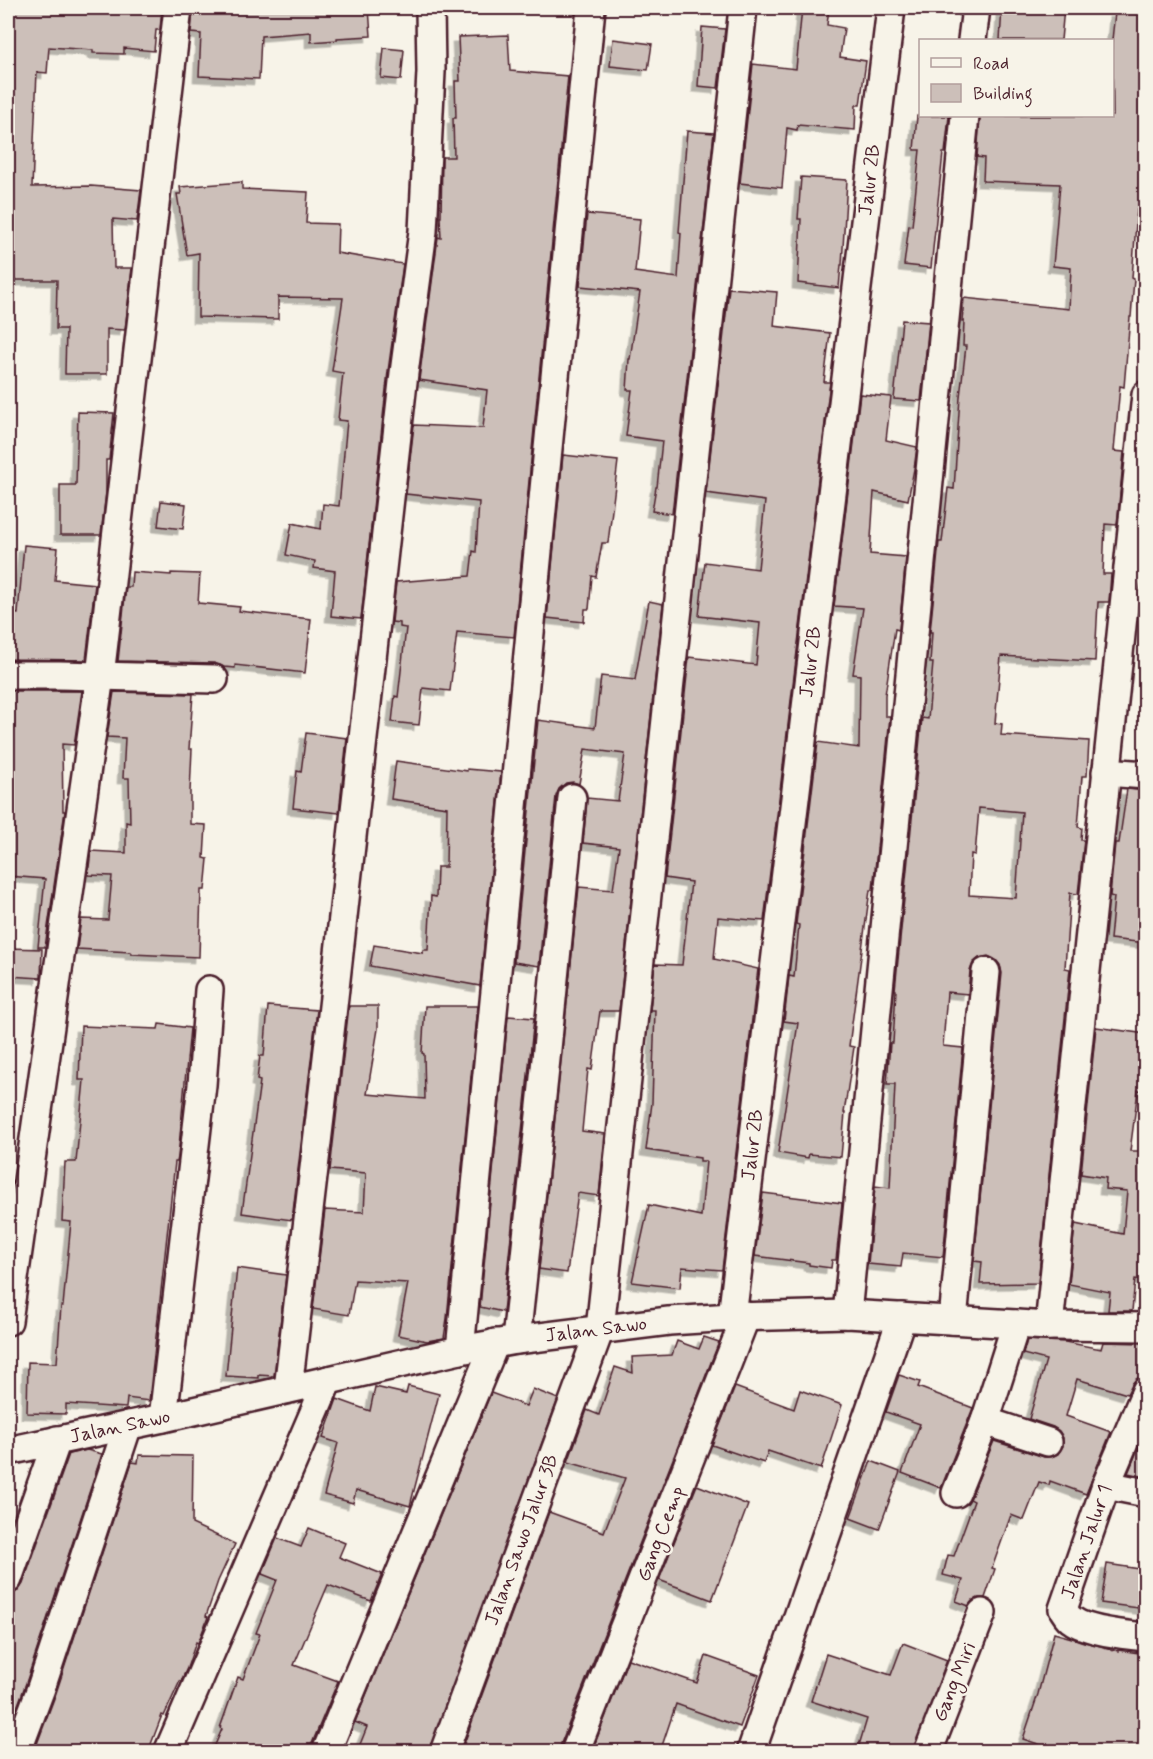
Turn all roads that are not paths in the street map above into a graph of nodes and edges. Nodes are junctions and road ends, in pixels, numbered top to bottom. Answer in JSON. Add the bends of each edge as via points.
{"nodes":[{"id":1,"x":178,"y":8,"type":"edge"},
{"id":2,"x":430,"y":8,"type":"edge"},
{"id":3,"x":591,"y":8,"type":"edge"},
{"id":4,"x":744,"y":8,"type":"edge"},
{"id":5,"x":891,"y":8,"type":"edge"},
{"id":6,"x":975,"y":8,"type":"edge"},
{"id":7,"x":972,"y":39,"type":"edge"},
{"id":8,"x":965,"y":117,"type":"edge"},
{"id":9,"x":1146,"y":395,"type":"edge"},
{"id":10,"x":8,"y":675,"type":"edge"},
{"id":11,"x":100,"y":676,"type":"junction"},
{"id":12,"x":214,"y":679,"type":"dead end"},
{"id":13,"x":1106,"y":772,"type":"junction"},
{"id":14,"x":1146,"y":775,"type":"edge"},
{"id":15,"x":572,"y":798,"type":"dead end"},
{"id":16,"x":986,"y":972,"type":"dead end"},
{"id":17,"x":209,"y":990,"type":"dead end"},
{"id":18,"x":848,"y":1314,"type":"junction"},
{"id":19,"x":739,"y":1317,"type":"junction"},
{"id":20,"x":902,"y":1317,"type":"junction"},
{"id":21,"x":953,"y":1320,"type":"junction"},
{"id":22,"x":8,"y":1321,"type":"edge"},
{"id":23,"x":1016,"y":1324,"type":"junction"},
{"id":24,"x":1049,"y":1326,"type":"junction"},
{"id":25,"x":1146,"y":1327,"type":"edge"},
{"id":26,"x":600,"y":1329,"type":"junction"},
{"id":27,"x":506,"y":1342,"type":"junction"},
{"id":28,"x":460,"y":1350,"type":"junction"},
{"id":29,"x":328,"y":1380,"type":"junction"},
{"id":30,"x":288,"y":1389,"type":"junction"},
{"id":31,"x":1146,"y":1391,"type":"edge"},
{"id":32,"x":163,"y":1418,"type":"junction"},
{"id":33,"x":985,"y":1421,"type":"junction"},
{"id":34,"x":128,"y":1425,"type":"junction"},
{"id":35,"x":57,"y":1440,"type":"junction"},
{"id":36,"x":1048,"y":1442,"type":"dead end"},
{"id":37,"x":8,"y":1451,"type":"edge"},
{"id":38,"x":1106,"y":1485,"type":"junction"},
{"id":39,"x":956,"y":1493,"type":"dead end"},
{"id":40,"x":1146,"y":1493,"type":"edge"},
{"id":41,"x":8,"y":1579,"type":"edge"},
{"id":42,"x":982,"y":1613,"type":"dead end"},
{"id":43,"x":1146,"y":1637,"type":"edge"},
{"id":44,"x":17,"y":1752,"type":"edge"},
{"id":45,"x":168,"y":1752,"type":"edge"},
{"id":46,"x":326,"y":1752,"type":"edge"},
{"id":47,"x":444,"y":1752,"type":"edge"},
{"id":48,"x":575,"y":1752,"type":"edge"},
{"id":49,"x":751,"y":1752,"type":"edge"},
{"id":50,"x":928,"y":1752,"type":"edge"}],
"edges":[{"from":1,"to":11,"type":"street"},
{"from":2,"to":30,"type":"street","via":[[431,72],[423,231]]},
{"from":3,"to":28,"type":"street"},
{"from":4,"to":26,"type":"street","name":"Jalan Sawo Jalur 3B"},
{"from":5,"to":19,"type":"street","name":"Jalur 2B"},
{"from":6,"to":7,"type":"street"},
{"from":8,"to":18,"type":"street"},
{"from":9,"to":13,"type":"street"},
{"from":10,"to":11,"type":"street"},
{"from":11,"to":12,"type":"street"},
{"from":11,"to":22,"type":"street"},
{"from":13,"to":14,"type":"street"},
{"from":13,"to":24,"type":"street"},
{"from":15,"to":27,"type":"street","via":[[546,1059]]},
{"from":16,"to":21,"type":"street"},
{"from":17,"to":32,"type":"street","via":[[202,1085]]},
{"from":18,"to":19,"type":"street","name":"Jalan Sawo"},
{"from":18,"to":20,"type":"street","name":"Jalan Sawo"},
{"from":19,"to":26,"type":"street","name":"Jalan Sawo"},
{"from":19,"to":48,"type":"street","name":"Gang Cemp"},
{"from":20,"to":21,"type":"street","name":"Jalan Sawo"},
{"from":20,"to":49,"type":"street"},
{"from":21,"to":23,"type":"street","name":"Jalan Sawo"},
{"from":23,"to":24,"type":"street","name":"Jalan Sawo"},
{"from":23,"to":33,"type":"street"},
{"from":24,"to":25,"type":"street","name":"Jalan Sawo"},
{"from":26,"to":27,"type":"street","name":"Jalan Sawo"},
{"from":26,"to":47,"type":"street","name":"Jalan Sawo Jalur 3B"},
{"from":27,"to":28,"type":"street","name":"Jalan Sawo"},
{"from":27,"to":46,"type":"street"},
{"from":28,"to":29,"type":"street","name":"Jalan Sawo"},
{"from":29,"to":30,"type":"street","name":"Jalan Sawo"},
{"from":29,"to":45,"type":"street"},
{"from":30,"to":32,"type":"street","name":"Jalan Sawo"},
{"from":31,"to":38,"type":"street","name":"Jalan Jalur 1"},
{"from":32,"to":34,"type":"street","name":"Jalan Sawo"},
{"from":33,"to":36,"type":"street"},
{"from":33,"to":39,"type":"street"},
{"from":34,"to":35,"type":"street","name":"Jalan Sawo"},
{"from":34,"to":44,"type":"street"},
{"from":35,"to":37,"type":"street","name":"Jalan Sawo"},
{"from":35,"to":41,"type":"street"},
{"from":38,"to":40,"type":"street"},
{"from":38,"to":43,"type":"street","name":"Jalan Jalur 1","via":[[1063,1609],[1072,1620],[1089,1627]]},
{"from":42,"to":50,"type":"street","name":"Gang Miri"}]}
